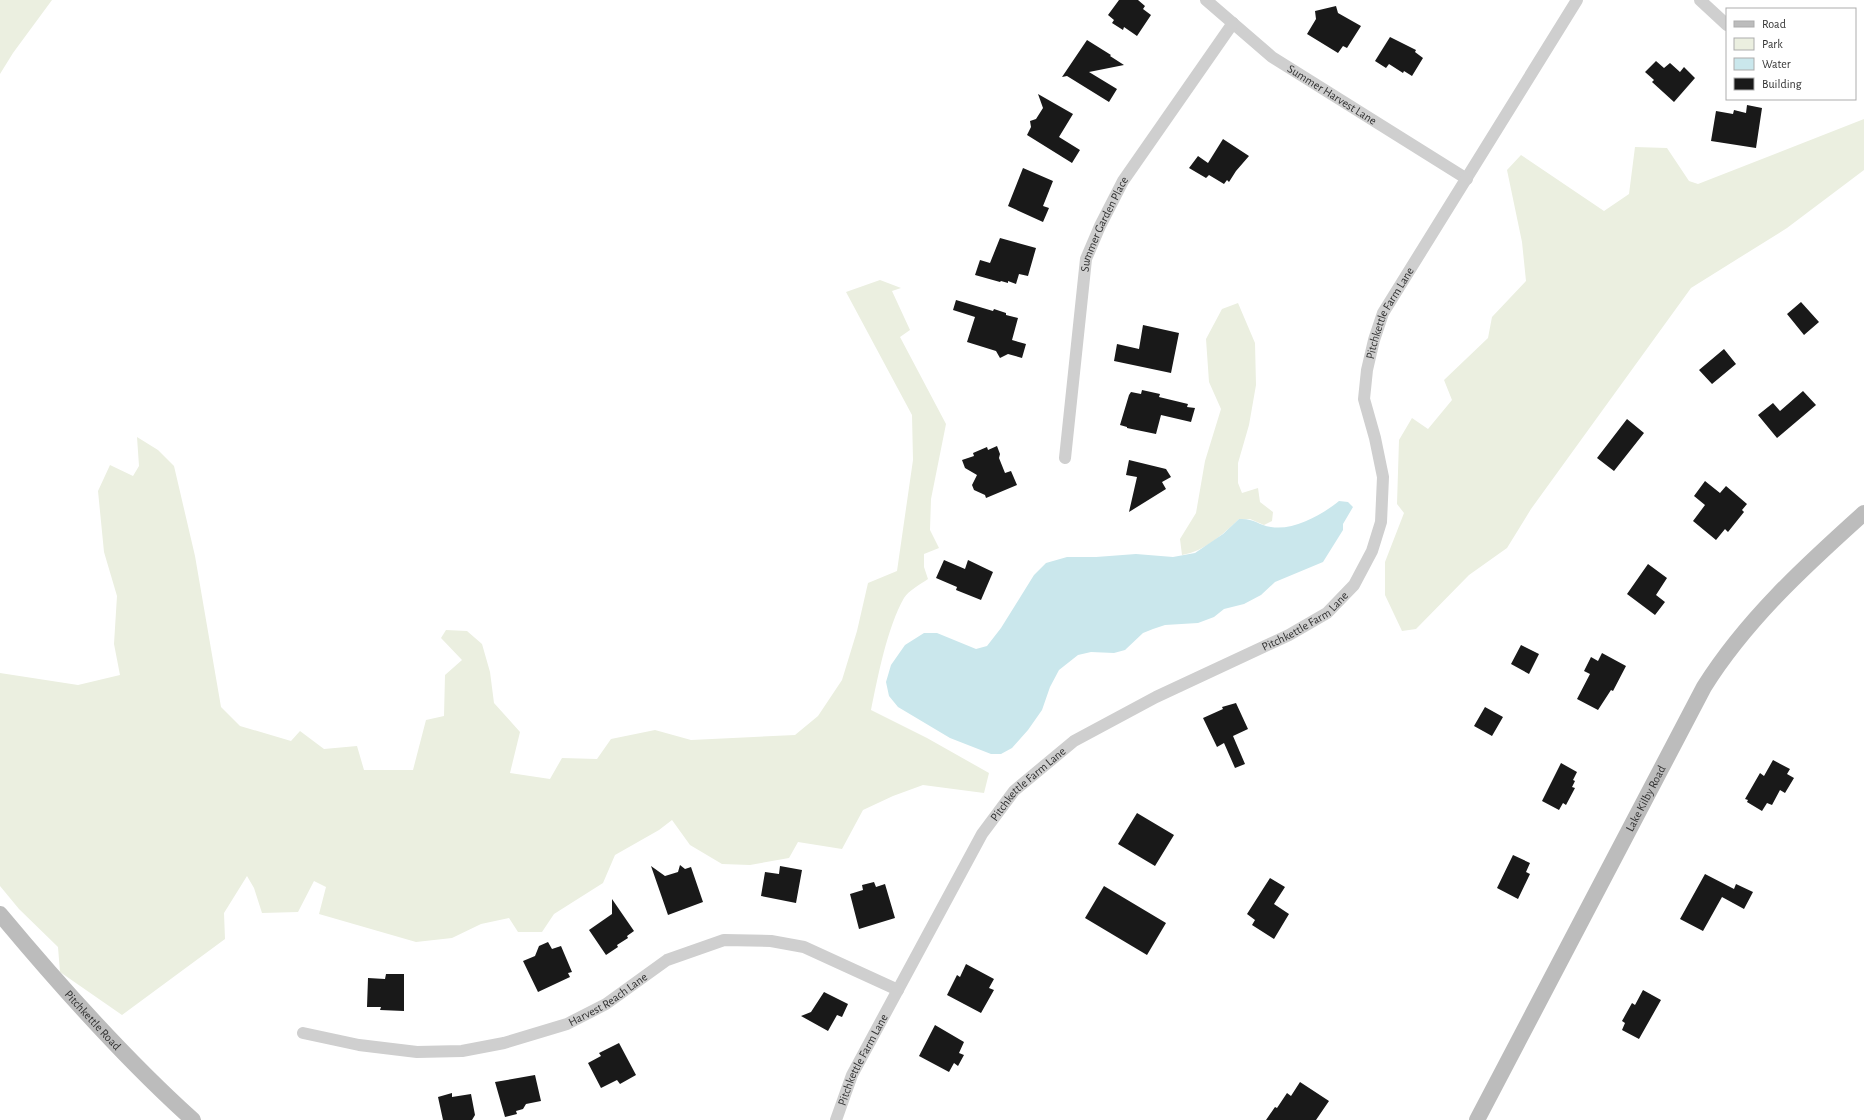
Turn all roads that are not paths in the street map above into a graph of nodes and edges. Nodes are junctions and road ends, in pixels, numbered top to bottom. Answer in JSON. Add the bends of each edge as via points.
{"nodes":[{"id":1,"x":1206,"y":0,"type":"edge"},
{"id":2,"x":1577,"y":0,"type":"edge"},
{"id":3,"x":1700,"y":0,"type":"edge"},
{"id":4,"x":1232,"y":23,"type":"junction"},
{"id":5,"x":1726,"y":24,"type":"edge"},
{"id":6,"x":1466,"y":179,"type":"junction"},
{"id":7,"x":1065,"y":458,"type":"dead end"},
{"id":8,"x":1864,"y":513,"type":"edge"},
{"id":9,"x":0,"y":914,"type":"edge"},
{"id":10,"x":898,"y":990,"type":"junction"},
{"id":11,"x":303,"y":1033,"type":"dead end"},
{"id":12,"x":193,"y":1120,"type":"edge"},
{"id":13,"x":836,"y":1120,"type":"edge"},
{"id":14,"x":1477,"y":1120,"type":"edge"}],
"edges":[{"from":1,"to":4,"type":"street","name":"Summer Harvest Lane"},
{"from":2,"to":6,"type":"street","name":"Pitchkettle Farm Lane"},
{"from":3,"to":5,"type":"street"},
{"from":4,"to":6,"type":"street","name":"Summer Harvest Lane","via":[[1272,57]]},
{"from":4,"to":7,"type":"street","name":"Summer Garden Place","via":[[1123,180],[1086,259]]},
{"from":6,"to":10,"type":"street","name":"Pitchkettle Farm Lane","via":[[1383,313],[1374,340],[1364,398],[1383,477],[1381,522],[1372,551],[1354,585],[1327,613],[1289,635],[1156,697],[1074,741],[1014,791],[982,834]]},
{"from":8,"to":14,"type":"street","name":"Lake Kilby Road","via":[[1810,562],[1741,634],[1721,660],[1704,687]]},
{"from":9,"to":12,"type":"street","name":"Pitchkettle Road","via":[[120,1050]]},
{"from":10,"to":11,"type":"street","name":"Harvest Reach Lane","via":[[804,947],[771,941],[724,940],[667,960],[606,1004],[567,1024],[504,1043],[462,1051],[417,1052],[359,1045]]},
{"from":10,"to":13,"type":"street","name":"Pitchkettle Farm Lane","via":[[852,1076]]}]}
